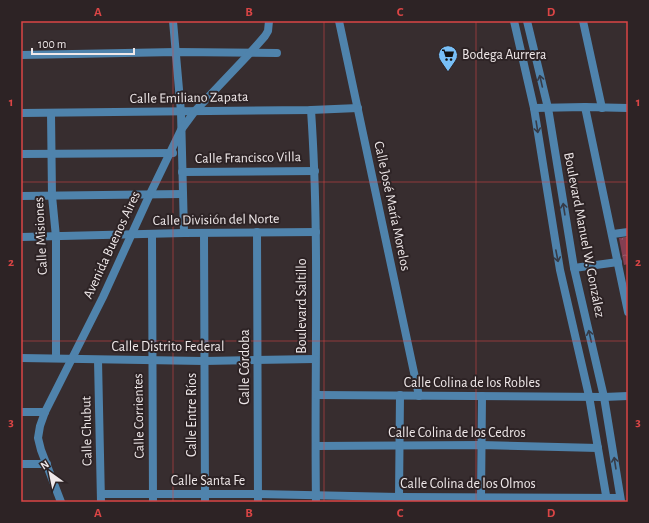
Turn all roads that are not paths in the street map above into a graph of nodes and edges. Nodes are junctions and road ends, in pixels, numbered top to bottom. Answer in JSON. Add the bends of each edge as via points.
{"nodes":[{"id":1,"x":174,"y":21,"type":"edge"},
{"id":2,"x":269,"y":21,"type":"edge"},
{"id":3,"x":339,"y":21,"type":"edge"},
{"id":4,"x":514,"y":21,"type":"edge"},
{"id":5,"x":527,"y":21,"type":"edge"},
{"id":6,"x":583,"y":21,"type":"edge"},
{"id":7,"x":176,"y":52,"type":"junction"},
{"id":8,"x":250,"y":53,"type":"junction"},
{"id":9,"x":277,"y":53,"type":"dead end"},
{"id":10,"x":21,"y":55,"type":"edge"},
{"id":11,"x":585,"y":107,"type":"junction"},
{"id":12,"x":358,"y":108,"type":"junction"},
{"id":13,"x":534,"y":108,"type":"junction"},
{"id":14,"x":548,"y":108,"type":"junction"},
{"id":15,"x":602,"y":108,"type":"junction"},
{"id":16,"x":628,"y":108,"type":"edge"},
{"id":17,"x":311,"y":110,"type":"junction"},
{"id":18,"x":195,"y":111,"type":"junction"},
{"id":19,"x":181,"y":112,"type":"junction"},
{"id":20,"x":21,"y":113,"type":"edge"},
{"id":21,"x":51,"y":113,"type":"junction"},
{"id":22,"x":181,"y":130,"type":"junction"},
{"id":23,"x":170,"y":153,"type":"junction"},
{"id":24,"x":182,"y":153,"type":"junction"},
{"id":25,"x":21,"y":154,"type":"edge"},
{"id":26,"x":51,"y":154,"type":"junction"},
{"id":27,"x":315,"y":171,"type":"junction"},
{"id":28,"x":182,"y":172,"type":"junction"},
{"id":29,"x":150,"y":194,"type":"junction"},
{"id":30,"x":183,"y":194,"type":"junction"},
{"id":31,"x":21,"y":196,"type":"edge"},
{"id":32,"x":52,"y":196,"type":"junction"},
{"id":33,"x":257,"y":232,"type":"junction"},
{"id":34,"x":316,"y":232,"type":"junction"},
{"id":35,"x":628,"y":232,"type":"edge"},
{"id":36,"x":184,"y":233,"type":"junction"},
{"id":37,"x":204,"y":233,"type":"junction"},
{"id":38,"x":152,"y":234,"type":"junction"},
{"id":39,"x":613,"y":234,"type":"junction"},
{"id":40,"x":132,"y":235,"type":"junction"},
{"id":41,"x":21,"y":237,"type":"edge"},
{"id":42,"x":56,"y":237,"type":"junction"},
{"id":43,"x":618,"y":262,"type":"junction"},
{"id":44,"x":574,"y":268,"type":"junction"},
{"id":45,"x":624,"y":271,"type":"edge"},
{"id":46,"x":628,"y":312,"type":"edge"},
{"id":47,"x":21,"y":358,"type":"edge"},
{"id":48,"x":56,"y":358,"type":"junction"},
{"id":49,"x":72,"y":359,"type":"junction"},
{"id":50,"x":259,"y":359,"type":"junction"},
{"id":51,"x":315,"y":359,"type":"junction"},
{"id":52,"x":98,"y":360,"type":"junction"},
{"id":53,"x":151,"y":360,"type":"junction"},
{"id":54,"x":204,"y":361,"type":"junction"},
{"id":55,"x":316,"y":395,"type":"junction"},
{"id":56,"x":400,"y":395,"type":"junction"},
{"id":57,"x":419,"y":396,"type":"junction"},
{"id":58,"x":482,"y":396,"type":"junction"},
{"id":59,"x":589,"y":396,"type":"junction"},
{"id":60,"x":628,"y":396,"type":"edge"},
{"id":61,"x":604,"y":397,"type":"junction"},
{"id":62,"x":21,"y":412,"type":"edge"},
{"id":63,"x":45,"y":412,"type":"junction"},
{"id":64,"x":481,"y":445,"type":"junction"},
{"id":65,"x":316,"y":446,"type":"junction"},
{"id":66,"x":398,"y":446,"type":"junction"},
{"id":67,"x":598,"y":448,"type":"junction"},
{"id":68,"x":21,"y":464,"type":"edge"},
{"id":69,"x":47,"y":464,"type":"junction"},
{"id":70,"x":399,"y":497,"type":"junction"},
{"id":71,"x":480,"y":497,"type":"junction"},
{"id":72,"x":101,"y":498,"type":"edge"},
{"id":73,"x":153,"y":498,"type":"edge"},
{"id":74,"x":205,"y":498,"type":"edge"},
{"id":75,"x":258,"y":498,"type":"edge"},
{"id":76,"x":316,"y":499,"type":"edge"},
{"id":77,"x":607,"y":500,"type":"edge"},
{"id":78,"x":620,"y":500,"type":"edge"},
{"id":79,"x":61,"y":502,"type":"edge"}],
"edges":[{"from":1,"to":7,"type":"street"},
{"from":2,"to":8,"type":"street","name":"Avenida Buenos Aires","via":[[267,33]]},
{"from":3,"to":12,"type":"street","name":"Calle José María Morelos"},
{"from":4,"to":13,"type":"street","name":"Boulevard Manuel W. González"},
{"from":14,"to":5,"type":"street","name":"Boulevard Manuel W. González","one_way":true},
{"from":6,"to":15,"type":"street"},
{"from":7,"to":8,"type":"street"},
{"from":7,"to":10,"type":"street"},
{"from":7,"to":19,"type":"street"},
{"from":8,"to":9,"type":"street"},
{"from":8,"to":18,"type":"street","name":"Avenida Buenos Aires"},
{"from":11,"to":14,"type":"street"},
{"from":11,"to":15,"type":"street"},
{"from":11,"to":39,"type":"street"},
{"from":12,"to":17,"type":"street","name":"Calle Emiliano Zapata"},
{"from":12,"to":57,"type":"street","name":"Calle José María Morelos"},
{"from":13,"to":14,"type":"street"},
{"from":13,"to":59,"type":"street","name":"Boulevard Manuel W. González","one_way":true,"via":[[560,270]]},
{"from":44,"to":14,"type":"street","name":"Boulevard Manuel W. González","one_way":true},
{"from":15,"to":16,"type":"street"},
{"from":17,"to":18,"type":"street","name":"Calle Emiliano Zapata"},
{"from":17,"to":27,"type":"street","name":"Boulevard Saltillo"},
{"from":18,"to":19,"type":"street","name":"Calle Emiliano Zapata"},
{"from":18,"to":22,"type":"street","name":"Avenida Buenos Aires"},
{"from":19,"to":21,"type":"street","name":"Calle Emiliano Zapata"},
{"from":19,"to":22,"type":"street"},
{"from":20,"to":21,"type":"street","name":"Calle Emiliano Zapata"},
{"from":21,"to":26,"type":"street","name":"Calle Misiones"},
{"from":22,"to":23,"type":"street","name":"Avenida Buenos Aires"},
{"from":22,"to":24,"type":"street"},
{"from":23,"to":24,"type":"street"},
{"from":23,"to":26,"type":"street"},
{"from":23,"to":29,"type":"street","name":"Avenida Buenos Aires"},
{"from":24,"to":28,"type":"street"},
{"from":25,"to":26,"type":"street"},
{"from":26,"to":32,"type":"street","name":"Calle Misiones"},
{"from":27,"to":28,"type":"street","name":"Calle Francisco Villa"},
{"from":27,"to":34,"type":"street","name":"Boulevard Saltillo"},
{"from":28,"to":30,"type":"street"},
{"from":29,"to":30,"type":"street"},
{"from":29,"to":32,"type":"street"},
{"from":29,"to":40,"type":"street","name":"Avenida Buenos Aires"},
{"from":30,"to":36,"type":"street"},
{"from":31,"to":32,"type":"street"},
{"from":32,"to":42,"type":"street","name":"Calle Misiones"},
{"from":33,"to":34,"type":"street","name":"Calle División del Norte"},
{"from":33,"to":37,"type":"street","name":"Calle División del Norte"},
{"from":33,"to":50,"type":"street","name":"Calle Córdoba"},
{"from":34,"to":51,"type":"street","name":"Boulevard Saltillo"},
{"from":35,"to":39,"type":"street"},
{"from":36,"to":37,"type":"street","name":"Calle División del Norte"},
{"from":36,"to":38,"type":"street","name":"Calle División del Norte"},
{"from":37,"to":54,"type":"street","name":"Calle Entre Ríos"},
{"from":38,"to":40,"type":"street","name":"Calle División del Norte"},
{"from":38,"to":53,"type":"street","name":"Calle Corrientes"},
{"from":39,"to":43,"type":"street"},
{"from":40,"to":42,"type":"street","name":"Calle División del Norte"},
{"from":40,"to":49,"type":"street","name":"Avenida Buenos Aires"},
{"from":41,"to":42,"type":"street","name":"Calle División del Norte"},
{"from":42,"to":48,"type":"street","name":"Calle Misiones"},
{"from":43,"to":44,"type":"street"},
{"from":43,"to":45,"type":"street"},
{"from":61,"to":44,"type":"street","name":"Boulevard Manuel W. González","one_way":true},
{"from":45,"to":46,"type":"street"},
{"from":47,"to":48,"type":"street","name":"Calle Distrito Federal"},
{"from":48,"to":49,"type":"street","name":"Calle Distrito Federal"},
{"from":49,"to":52,"type":"street","name":"Calle Distrito Federal"},
{"from":49,"to":63,"type":"street","name":"Avenida Buenos Aires"},
{"from":50,"to":51,"type":"street","name":"Calle Distrito Federal"},
{"from":50,"to":54,"type":"street","name":"Calle Distrito Federal"},
{"from":50,"to":75,"type":"street","name":"Calle Córdoba"},
{"from":51,"to":55,"type":"street","name":"Boulevard Saltillo"},
{"from":52,"to":53,"type":"street","name":"Calle Distrito Federal"},
{"from":52,"to":72,"type":"street","name":"Calle Chubut"},
{"from":53,"to":54,"type":"street","name":"Calle Distrito Federal"},
{"from":53,"to":73,"type":"street","name":"Calle Corrientes"},
{"from":54,"to":74,"type":"street","name":"Calle Entre Ríos"},
{"from":55,"to":56,"type":"street","name":"Calle Colina de los Robles"},
{"from":55,"to":65,"type":"street","name":"Boulevard Saltillo"},
{"from":56,"to":57,"type":"street","name":"Calle Colina de los Robles"},
{"from":56,"to":66,"type":"street"},
{"from":57,"to":58,"type":"street","name":"Calle Colina de los Robles"},
{"from":58,"to":59,"type":"street","name":"Calle Colina de los Robles"},
{"from":58,"to":64,"type":"street"},
{"from":59,"to":61,"type":"street","name":"Calle Colina de los Robles"},
{"from":59,"to":67,"type":"street","name":"Boulevard Manuel W. González"},
{"from":60,"to":61,"type":"street","name":"Calle Colina de los Robles"},
{"from":78,"to":61,"type":"street","name":"Boulevard Manuel W. González","one_way":true},
{"from":62,"to":63,"type":"street"},
{"from":63,"to":69,"type":"street","name":"Avenida Buenos Aires","via":[[38,438]]},
{"from":64,"to":66,"type":"street","name":"Calle Colina de los Cedros"},
{"from":64,"to":67,"type":"street","name":"Calle Colina de los Cedros"},
{"from":64,"to":71,"type":"street"},
{"from":65,"to":66,"type":"street","name":"Calle Colina de los Cedros"},
{"from":65,"to":76,"type":"street","name":"Boulevard Saltillo"},
{"from":66,"to":70,"type":"street"},
{"from":67,"to":77,"type":"street","name":"Boulevard Manuel W. González"},
{"from":68,"to":69,"type":"street"},
{"from":69,"to":79,"type":"street","name":"Avenida Buenos Aires"},
{"from":70,"to":71,"type":"street","name":"Calle Colina de los Olmos"},
{"from":70,"to":76,"type":"street","name":"Calle Colina de los Olmos"},
{"from":71,"to":77,"type":"street","name":"Calle Colina de los Olmos"},
{"from":72,"to":73,"type":"street","name":"Calle Santa Fe"},
{"from":73,"to":74,"type":"street","name":"Calle Santa Fe"},
{"from":74,"to":75,"type":"street","name":"Calle Santa Fe"},
{"from":75,"to":76,"type":"street","name":"Calle Santa Fe"},
{"from":77,"to":78,"type":"street","name":"Calle Colina de los Olmos"}]}
